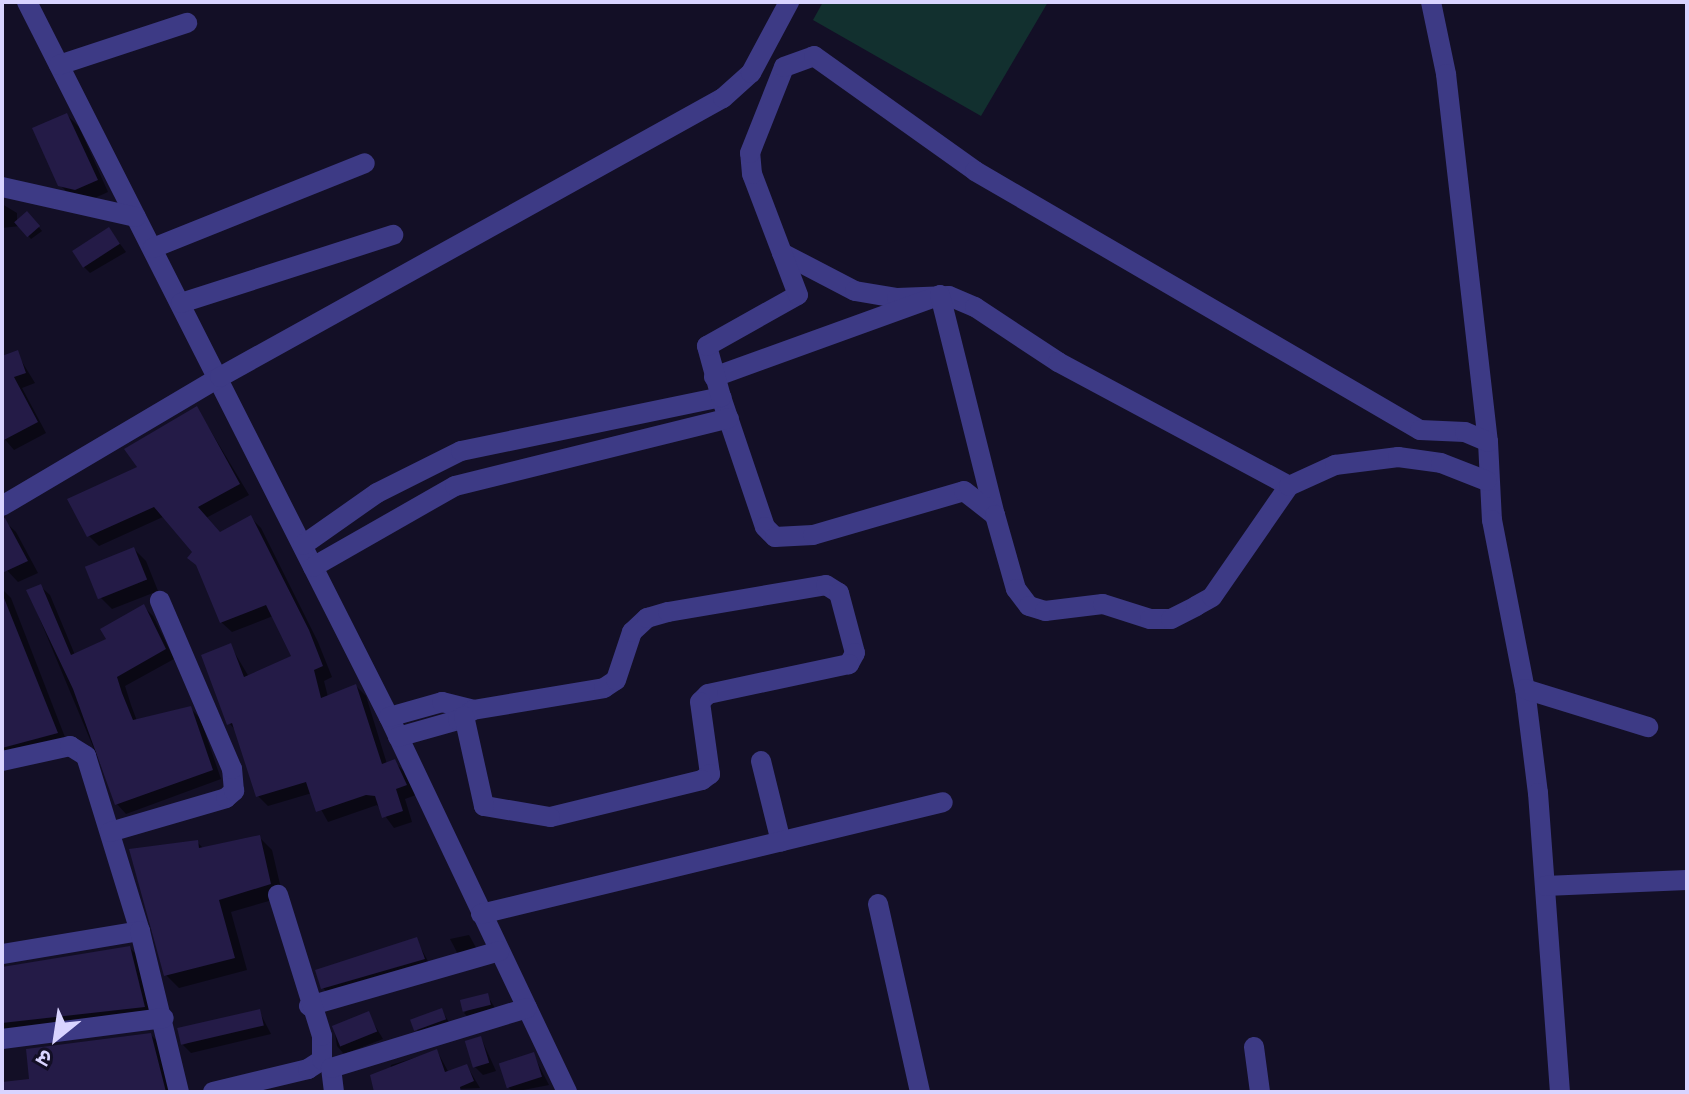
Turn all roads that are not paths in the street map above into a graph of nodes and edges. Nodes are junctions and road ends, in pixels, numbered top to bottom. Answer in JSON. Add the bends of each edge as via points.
{"nodes":[{"id":1,"x":27,"y":2,"type":"edge"},
{"id":2,"x":789,"y":2,"type":"edge"},
{"id":3,"x":1431,"y":2,"type":"edge"},
{"id":4,"x":187,"y":23,"type":"dead end"},
{"id":5,"x":59,"y":65,"type":"junction"},
{"id":6,"x":365,"y":163,"type":"dead end"},
{"id":7,"x":2,"y":187,"type":"edge"},
{"id":8,"x":136,"y":217,"type":"junction"},
{"id":9,"x":393,"y":235,"type":"dead end"},
{"id":10,"x":153,"y":248,"type":"junction"},
{"id":11,"x":782,"y":253,"type":"junction"},
{"id":12,"x":940,"y":295,"type":"junction"},
{"id":13,"x":181,"y":303,"type":"junction"},
{"id":14,"x":220,"y":377,"type":"junction"},
{"id":15,"x":718,"y":387,"type":"junction"},
{"id":16,"x":729,"y":418,"type":"junction"},
{"id":17,"x":591,"y":424,"type":"junction"},
{"id":18,"x":1488,"y":442,"type":"junction"},
{"id":19,"x":597,"y":451,"type":"junction"},
{"id":20,"x":446,"y":458,"type":"junction"},
{"id":21,"x":1487,"y":481,"type":"junction"},
{"id":22,"x":455,"y":486,"type":"junction"},
{"id":23,"x":1289,"y":486,"type":"junction"},
{"id":24,"x":2,"y":506,"type":"edge"},
{"id":25,"x":352,"y":511,"type":"junction"},
{"id":26,"x":995,"y":515,"type":"junction"},
{"id":27,"x":369,"y":536,"type":"junction"},
{"id":28,"x":303,"y":545,"type":"junction"},
{"id":29,"x":313,"y":567,"type":"junction"},
{"id":30,"x":160,"y":601,"type":"dead end"},
{"id":31,"x":1525,"y":689,"type":"junction"},
{"id":32,"x":469,"y":713,"type":"junction"},
{"id":33,"x":389,"y":717,"type":"junction"},
{"id":34,"x":1648,"y":727,"type":"dead end"},
{"id":35,"x":398,"y":737,"type":"junction"},
{"id":36,"x":2,"y":761,"type":"edge"},
{"id":37,"x":761,"y":761,"type":"dead end"},
{"id":38,"x":943,"y":802,"type":"dead end"},
{"id":39,"x":110,"y":832,"type":"junction"},
{"id":40,"x":781,"y":842,"type":"junction"},
{"id":41,"x":1687,"y":880,"type":"edge"},
{"id":42,"x":1545,"y":886,"type":"junction"},
{"id":43,"x":278,"y":895,"type":"dead end"},
{"id":44,"x":878,"y":904,"type":"dead end"},
{"id":45,"x":481,"y":914,"type":"junction"},
{"id":46,"x":140,"y":931,"type":"junction"},
{"id":47,"x":499,"y":951,"type":"junction"},
{"id":48,"x":2,"y":954,"type":"edge"},
{"id":49,"x":309,"y":1006,"type":"junction"},
{"id":50,"x":527,"y":1008,"type":"junction"},
{"id":51,"x":164,"y":1018,"type":"junction"},
{"id":52,"x":2,"y":1039,"type":"edge"},
{"id":53,"x":1254,"y":1047,"type":"dead end"},
{"id":54,"x":179,"y":1092,"type":"edge"},
{"id":55,"x":213,"y":1092,"type":"edge"},
{"id":56,"x":334,"y":1092,"type":"edge"},
{"id":57,"x":567,"y":1092,"type":"edge"},
{"id":58,"x":920,"y":1092,"type":"edge"},
{"id":59,"x":1260,"y":1092,"type":"edge"},
{"id":60,"x":1560,"y":1092,"type":"edge"}],
"edges":[{"from":1,"to":5,"type":"street"},
{"from":2,"to":14,"type":"street","via":[[751,73],[723,98]]},
{"from":3,"to":18,"type":"street","via":[[1446,74]]},
{"from":4,"to":5,"type":"street"},
{"from":5,"to":8,"type":"street"},
{"from":6,"to":10,"type":"street"},
{"from":7,"to":8,"type":"street"},
{"from":8,"to":10,"type":"street"},
{"from":9,"to":13,"type":"street"},
{"from":10,"to":13,"type":"street"},
{"from":11,"to":12,"type":"street","via":[[855,291],[897,298]]},
{"from":11,"to":15,"type":"street","via":[[798,295],[707,346]]},
{"from":11,"to":18,"type":"street","via":[[750,153],[784,67],[814,56],[975,171],[1420,430],[1465,432]]},
{"from":12,"to":15,"type":"street"},
{"from":12,"to":23,"type":"street","via":[[975,307],[1058,362]]},
{"from":12,"to":26,"type":"street"},
{"from":13,"to":14,"type":"street"},
{"from":14,"to":24,"type":"street"},
{"from":14,"to":28,"type":"street"},
{"from":15,"to":16,"type":"street"},
{"from":15,"to":17,"type":"street"},
{"from":16,"to":19,"type":"street"},
{"from":16,"to":26,"type":"street","via":[[765,527],[775,537],[813,535],[947,492],[964,491]]},
{"from":17,"to":19,"type":"street"},
{"from":17,"to":20,"type":"street"},
{"from":18,"to":21,"type":"street"},
{"from":19,"to":22,"type":"street"},
{"from":20,"to":22,"type":"street"},
{"from":20,"to":25,"type":"street"},
{"from":21,"to":23,"type":"street","via":[[1441,463],[1398,457],[1335,465]]},
{"from":21,"to":31,"type":"street"},
{"from":22,"to":27,"type":"street"},
{"from":23,"to":26,"type":"street","via":[[1212,597],[1171,619],[1150,619],[1103,604],[1045,611],[1029,606],[1016,589]]},
{"from":25,"to":27,"type":"street"},
{"from":25,"to":28,"type":"street"},
{"from":27,"to":29,"type":"street"},
{"from":28,"to":29,"type":"street"},
{"from":29,"to":33,"type":"street"},
{"from":30,"to":39,"type":"street","via":[[232,769],[234,791],[226,798]]},
{"from":31,"to":34,"type":"street"},
{"from":31,"to":42,"type":"street"},
{"from":32,"to":32,"type":"street","via":[[604,688],[616,680],[632,632],[647,618],[826,585],[839,593],[855,653],[849,664],[708,694],[700,702],[710,774],[702,780],[550,817],[484,806]]},
{"from":32,"to":33,"type":"street","via":[[442,702]]},
{"from":32,"to":35,"type":"street"},
{"from":33,"to":35,"type":"street"},
{"from":35,"to":45,"type":"street"},
{"from":36,"to":39,"type":"street","via":[[70,746],[80,750],[90,764]]},
{"from":37,"to":40,"type":"street"},
{"from":38,"to":40,"type":"street"},
{"from":39,"to":46,"type":"street"},
{"from":40,"to":45,"type":"street"},
{"from":41,"to":42,"type":"street"},
{"from":42,"to":60,"type":"street"},
{"from":43,"to":49,"type":"street"},
{"from":44,"to":58,"type":"street"},
{"from":45,"to":47,"type":"street"},
{"from":46,"to":48,"type":"street"},
{"from":46,"to":51,"type":"street"},
{"from":47,"to":49,"type":"street"},
{"from":47,"to":50,"type":"street"},
{"from":49,"to":55,"type":"street","via":[[322,1036],[322,1060],[308,1069]]},
{"from":50,"to":56,"type":"street","via":[[331,1068]]},
{"from":50,"to":57,"type":"street"},
{"from":51,"to":52,"type":"street"},
{"from":51,"to":54,"type":"street"},
{"from":53,"to":59,"type":"street"}]}
